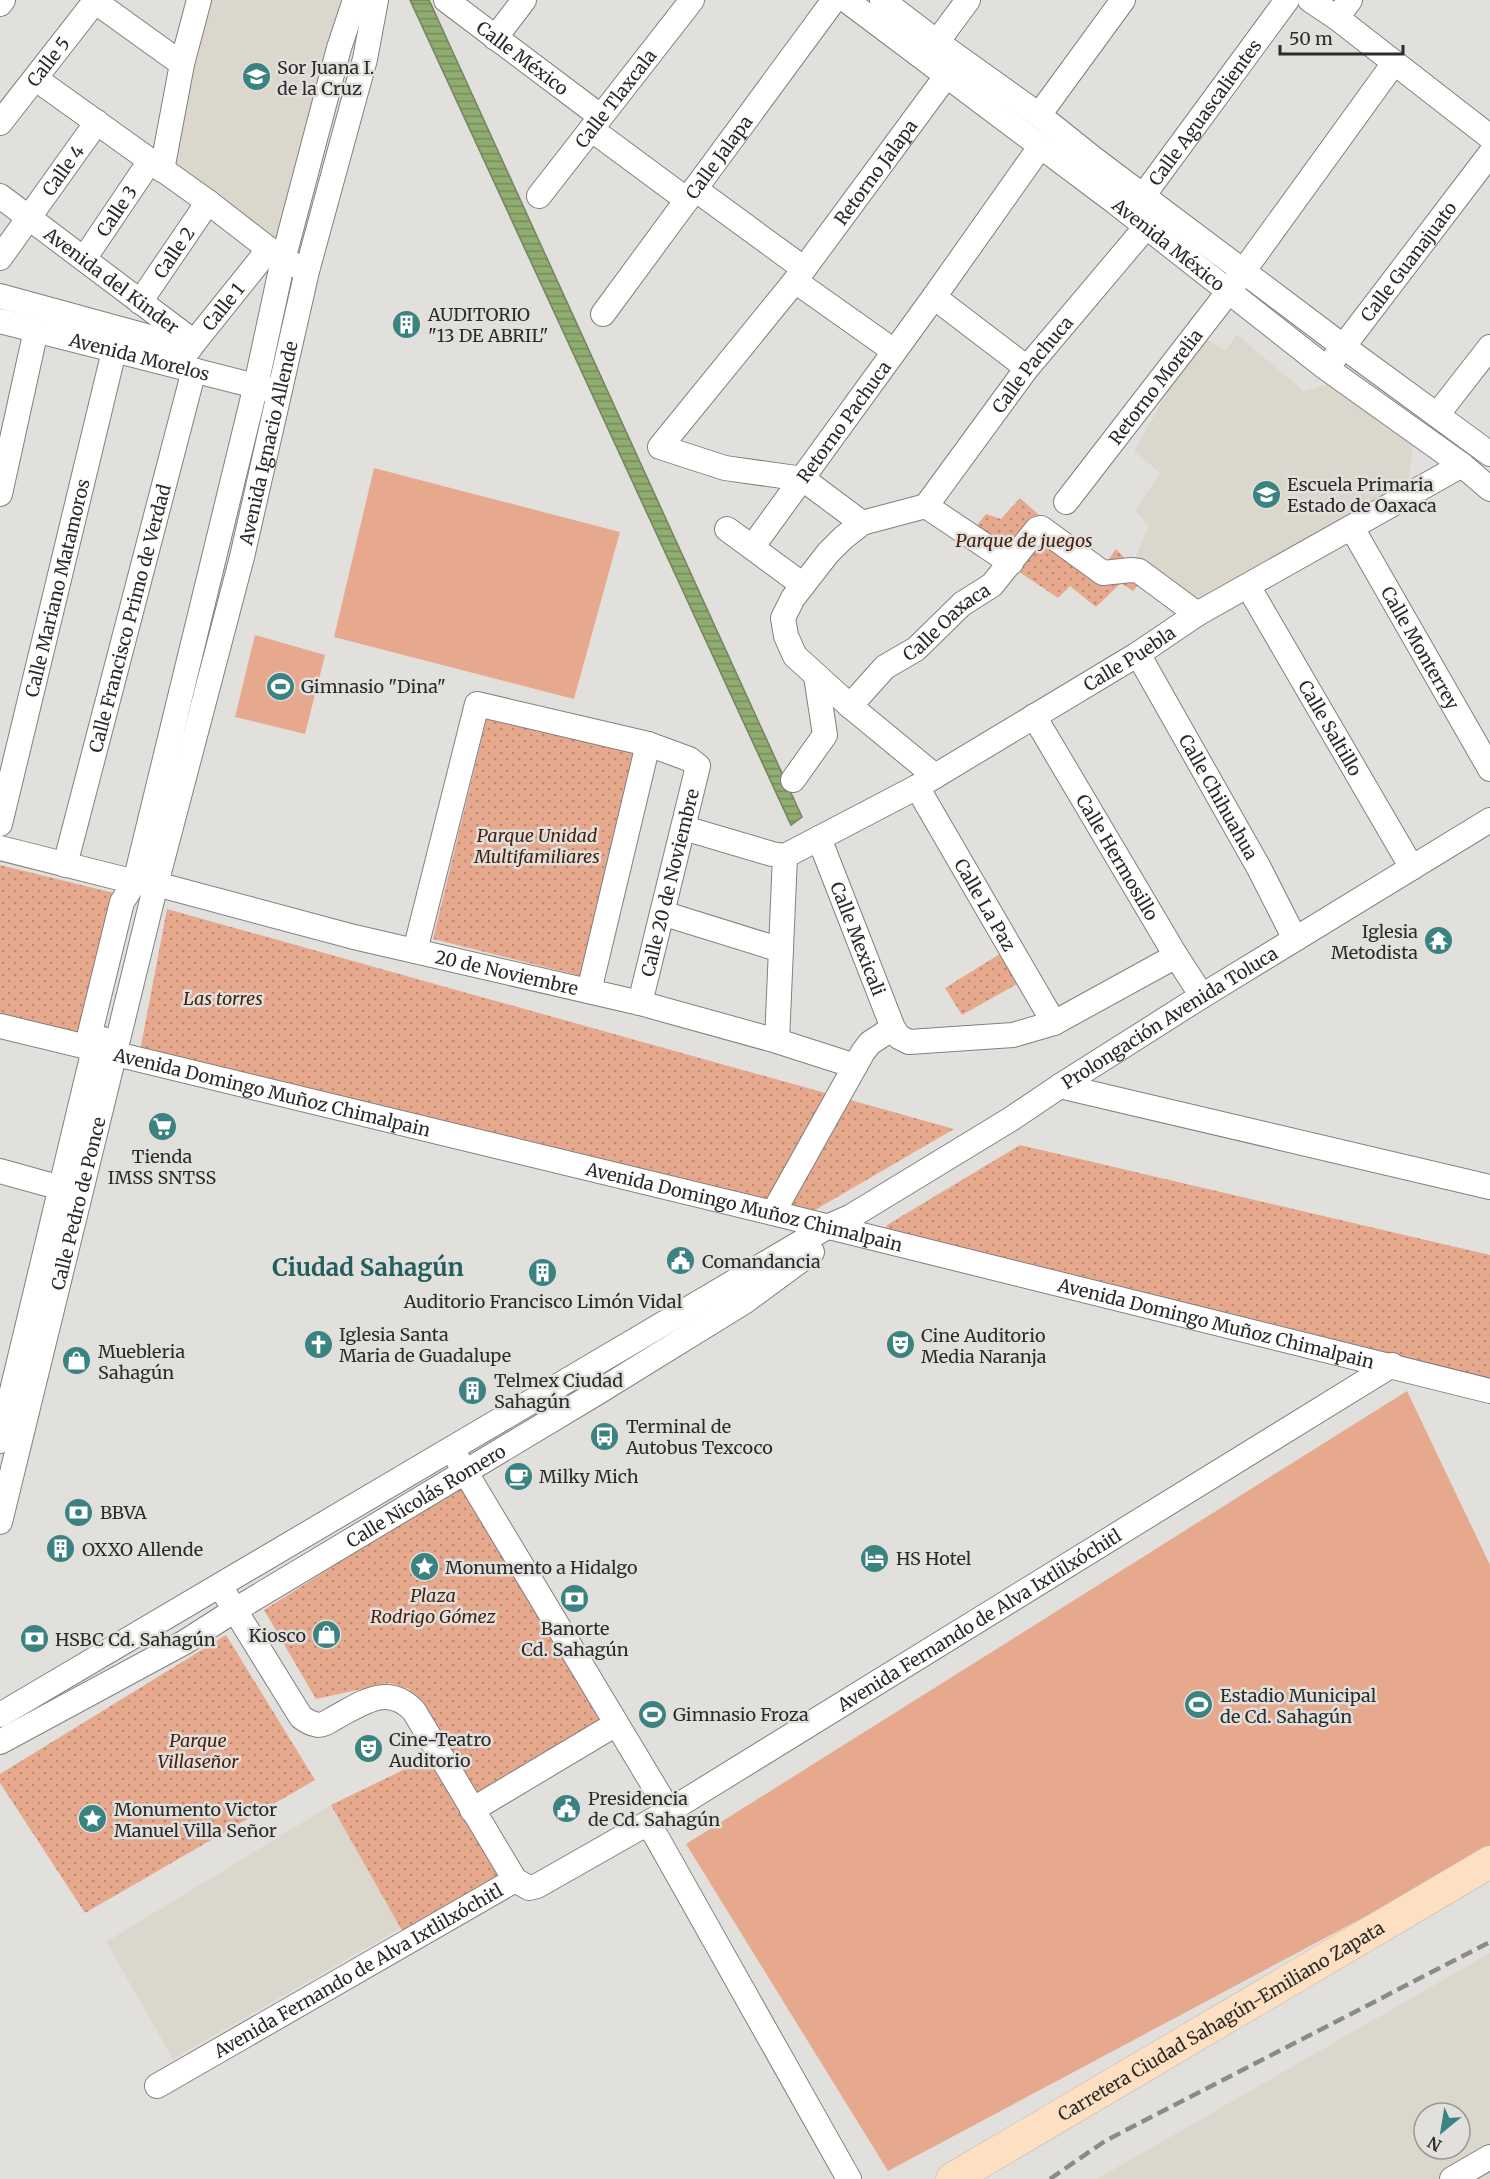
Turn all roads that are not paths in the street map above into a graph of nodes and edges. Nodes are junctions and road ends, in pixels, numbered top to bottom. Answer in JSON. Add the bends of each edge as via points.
{"nodes":[{"id":1,"x":3,"y":0,"type":"edge"},
{"id":2,"x":199,"y":0,"type":"edge"},
{"id":3,"x":355,"y":0,"type":"edge"},
{"id":4,"x":376,"y":0,"type":"edge"},
{"id":5,"x":446,"y":0,"type":"edge"},
{"id":6,"x":524,"y":0,"type":"edge"},
{"id":7,"x":692,"y":0,"type":"edge"},
{"id":8,"x":834,"y":0,"type":"edge"},
{"id":9,"x":846,"y":0,"type":"edge"},
{"id":10,"x":882,"y":0,"type":"edge"},
{"id":11,"x":968,"y":0,"type":"edge"},
{"id":12,"x":1123,"y":0,"type":"edge"},
{"id":13,"x":1287,"y":0,"type":"edge"},
{"id":14,"x":1310,"y":0,"type":"edge"},
{"id":15,"x":95,"y":1,"type":"edge"},
{"id":16,"x":0,"y":4,"type":"edge"},
{"id":17,"x":1344,"y":9,"type":"edge"},
{"id":18,"x":495,"y":38,"type":"junction"},
{"id":19,"x":930,"y":49,"type":"junction"},
{"id":20,"x":1394,"y":63,"type":"junction"},
{"id":21,"x":182,"y":64,"type":"junction"},
{"id":22,"x":947,"y":75,"type":"junction"},
{"id":23,"x":36,"y":79,"type":"junction"},
{"id":24,"x":1040,"y":115,"type":"junction"},
{"id":25,"x":97,"y":122,"type":"junction"},
{"id":26,"x":0,"y":123,"type":"edge"},
{"id":27,"x":596,"y":123,"type":"junction"},
{"id":28,"x":1490,"y":137,"type":"edge"},
{"id":29,"x":1040,"y":147,"type":"junction"},
{"id":30,"x":1490,"y":154,"type":"edge"},
{"id":31,"x":156,"y":166,"type":"junction"},
{"id":32,"x":691,"y":195,"type":"junction"},
{"id":33,"x":0,"y":196,"type":"edge"},
{"id":34,"x":540,"y":196,"type":"dead end"},
{"id":35,"x":1143,"y":196,"type":"junction"},
{"id":36,"x":208,"y":202,"type":"junction"},
{"id":37,"x":28,"y":219,"type":"junction"},
{"id":38,"x":1146,"y":227,"type":"junction"},
{"id":39,"x":276,"y":254,"type":"junction"},
{"id":40,"x":0,"y":258,"type":"edge"},
{"id":41,"x":84,"y":259,"type":"junction"},
{"id":42,"x":307,"y":270,"type":"junction"},
{"id":43,"x":1243,"y":270,"type":"junction"},
{"id":44,"x":799,"y":275,"type":"junction"},
{"id":45,"x":1228,"y":291,"type":"junction"},
{"id":46,"x":0,"y":296,"type":"edge"},
{"id":47,"x":934,"y":297,"type":"junction"},
{"id":48,"x":140,"y":302,"type":"junction"},
{"id":49,"x":603,"y":314,"type":"dead end"},
{"id":50,"x":0,"y":321,"type":"edge"},
{"id":51,"x":36,"y":330,"type":"junction"},
{"id":52,"x":1344,"y":347,"type":"junction"},
{"id":53,"x":1490,"y":347,"type":"edge"},
{"id":54,"x":114,"y":351,"type":"junction"},
{"id":55,"x":894,"y":351,"type":"junction"},
{"id":56,"x":188,"y":356,"type":"junction"},
{"id":57,"x":1027,"y":368,"type":"junction"},
{"id":58,"x":1326,"y":368,"type":"junction"},
{"id":59,"x":267,"y":389,"type":"junction"},
{"id":60,"x":1437,"y":415,"type":"junction"},
{"id":61,"x":1490,"y":454,"type":"edge"},
{"id":62,"x":1462,"y":465,"type":"junction"},
{"id":63,"x":803,"y":479,"type":"junction"},
{"id":64,"x":1490,"y":489,"type":"edge"},
{"id":65,"x":0,"y":494,"type":"edge"},
{"id":66,"x":1066,"y":502,"type":"dead end"},
{"id":67,"x":926,"y":506,"type":"junction"},
{"id":68,"x":862,"y":523,"type":"junction"},
{"id":69,"x":1352,"y":528,"type":"junction"},
{"id":70,"x":727,"y":529,"type":"dead end"},
{"id":71,"x":753,"y":546,"type":"junction"},
{"id":72,"x":1011,"y":563,"type":"junction"},
{"id":73,"x":803,"y":585,"type":"junction"},
{"id":74,"x":1248,"y":586,"type":"junction"},
{"id":75,"x":1197,"y":614,"type":"junction"},
{"id":76,"x":1138,"y":654,"type":"junction"},
{"id":77,"x":816,"y":676,"type":"junction"},
{"id":78,"x":850,"y":706,"type":"junction"},
{"id":79,"x":1034,"y":716,"type":"junction"},
{"id":80,"x":648,"y":744,"type":"junction"},
{"id":81,"x":1490,"y":769,"type":"edge"},
{"id":82,"x":793,"y":780,"type":"dead end"},
{"id":83,"x":926,"y":782,"type":"junction"},
{"id":84,"x":1490,"y":820,"type":"edge"},
{"id":85,"x":0,"y":824,"type":"edge"},
{"id":86,"x":684,"y":828,"type":"junction"},
{"id":87,"x":801,"y":847,"type":"junction"},
{"id":88,"x":0,"y":848,"type":"edge"},
{"id":89,"x":65,"y":865,"type":"junction"},
{"id":90,"x":1412,"y":868,"type":"junction"},
{"id":91,"x":145,"y":883,"type":"junction"},
{"id":92,"x":662,"y":913,"type":"junction"},
{"id":93,"x":1295,"y":939,"type":"junction"},
{"id":94,"x":781,"y":950,"type":"junction"},
{"id":95,"x":415,"y":951,"type":"junction"},
{"id":96,"x":1176,"y":956,"type":"junction"},
{"id":97,"x":589,"y":992,"type":"junction"},
{"id":98,"x":1202,"y":996,"type":"junction"},
{"id":99,"x":640,"y":1003,"type":"junction"},
{"id":100,"x":1054,"y":1023,"type":"junction"},
{"id":101,"x":0,"y":1026,"type":"edge"},
{"id":102,"x":887,"y":1035,"type":"junction"},
{"id":103,"x":777,"y":1041,"type":"junction"},
{"id":104,"x":105,"y":1052,"type":"junction"},
{"id":105,"x":855,"y":1066,"type":"junction"},
{"id":106,"x":1060,"y":1086,"type":"junction"},
{"id":107,"x":0,"y":1171,"type":"edge"},
{"id":108,"x":1490,"y":1187,"type":"edge"},
{"id":109,"x":61,"y":1188,"type":"junction"},
{"id":110,"x":772,"y":1213,"type":"junction"},
{"id":111,"x":839,"y":1225,"type":"junction"},
{"id":112,"x":738,"y":1293,"type":"junction"},
{"id":113,"x":1392,"y":1365,"type":"junction"},
{"id":114,"x":1490,"y":1391,"type":"edge"},
{"id":115,"x":0,"y":1441,"type":"edge"},
{"id":116,"x":452,"y":1449,"type":"junction"},
{"id":117,"x":466,"y":1472,"type":"junction"},
{"id":118,"x":0,"y":1522,"type":"edge"},
{"id":119,"x":304,"y":1537,"type":"junction"},
{"id":120,"x":318,"y":1561,"type":"junction"},
{"id":121,"x":220,"y":1586,"type":"junction"},
{"id":122,"x":235,"y":1610,"type":"junction"},
{"id":123,"x":0,"y":1715,"type":"edge"},
{"id":124,"x":616,"y":1724,"type":"junction"},
{"id":125,"x":0,"y":1742,"type":"edge"},
{"id":126,"x":472,"y":1810,"type":"junction"},
{"id":127,"x":669,"y":1811,"type":"junction"},
{"id":128,"x":647,"y":1824,"type":"junction"},
{"id":129,"x":1490,"y":1862,"type":"edge"},
{"id":130,"x":515,"y":1880,"type":"junction"},
{"id":131,"x":1490,"y":1886,"type":"edge"},
{"id":132,"x":157,"y":2086,"type":"dead end"},
{"id":133,"x":1490,"y":2157,"type":"edge"},
{"id":134,"x":849,"y":2179,"type":"edge"},
{"id":135,"x":952,"y":2179,"type":"edge"},
{"id":136,"x":995,"y":2179,"type":"edge"},
{"id":137,"x":1452,"y":2179,"type":"edge"}],
"edges":[{"from":1,"to":16,"type":"street"},
{"from":2,"to":21,"type":"street"},
{"from":3,"to":39,"type":"street","name":"Avenida Ignacio Allende"},
{"from":4,"to":42,"type":"street","name":"Avenida Ignacio Allende","via":[[365,59]]},
{"from":5,"to":18,"type":"street","name":"Calle México"},
{"from":6,"to":18,"type":"street"},
{"from":7,"to":27,"type":"street","name":"Calle Tlaxcala"},
{"from":8,"to":32,"type":"street","name":"Calle Jalapa"},
{"from":9,"to":19,"type":"street","name":"Avenida México"},
{"from":10,"to":19,"type":"street","name":"Avenida México"},
{"from":11,"to":19,"type":"street"},
{"from":12,"to":24,"type":"street"},
{"from":13,"to":35,"type":"street","name":"Calle Aguascalientes"},
{"from":14,"to":17,"type":"street"},
{"from":15,"to":21,"type":"street"},
{"from":15,"to":23,"type":"street","name":"Calle 5"},
{"from":17,"to":20,"type":"street"},
{"from":18,"to":27,"type":"street","name":"Calle México"},
{"from":19,"to":22,"type":"street","name":"Avenida México"},
{"from":19,"to":24,"type":"street","name":"Avenida México"},
{"from":20,"to":28,"type":"street"},
{"from":20,"to":43,"type":"street"},
{"from":21,"to":31,"type":"street"},
{"from":22,"to":29,"type":"street","name":"Avenida México"},
{"from":22,"to":44,"type":"street","name":"Retorno Jalapa"},
{"from":23,"to":25,"type":"street"},
{"from":23,"to":26,"type":"street","name":"Calle 5"},
{"from":24,"to":35,"type":"street","name":"Avenida México"},
{"from":25,"to":31,"type":"street"},
{"from":25,"to":37,"type":"street","name":"Calle 4"},
{"from":27,"to":32,"type":"street","name":"Calle México"},
{"from":27,"to":34,"type":"street","name":"Calle Tlaxcala"},
{"from":29,"to":38,"type":"street","name":"Avenida México"},
{"from":29,"to":47,"type":"street","name":"Retorno Pachuca"},
{"from":30,"to":52,"type":"street","name":"Calle Guanajuato"},
{"from":31,"to":36,"type":"street"},
{"from":31,"to":41,"type":"street","name":"Calle 3"},
{"from":32,"to":44,"type":"street"},
{"from":32,"to":49,"type":"street","name":"Calle Jalapa"},
{"from":33,"to":37,"type":"street","name":"Avenida del Kinder"},
{"from":35,"to":43,"type":"street","name":"Avenida México"},
{"from":36,"to":39,"type":"street"},
{"from":36,"to":48,"type":"street","name":"Calle 2"},
{"from":37,"to":40,"type":"street","name":"Avenida del Kinder"},
{"from":37,"to":41,"type":"street","name":"Avenida del Kinder"},
{"from":38,"to":45,"type":"street","name":"Avenida México"},
{"from":38,"to":57,"type":"street","name":"Calle Pachuca"},
{"from":39,"to":42,"type":"street"},
{"from":39,"to":56,"type":"street","name":"Calle 1"},
{"from":39,"to":59,"type":"street","name":"Avenida Ignacio Allende"},
{"from":41,"to":48,"type":"street","name":"Avenida del Kinder"},
{"from":42,"to":59,"type":"street","name":"Avenida Ignacio Allende"},
{"from":43,"to":45,"type":"street","name":"Retorno Morelia"},
{"from":43,"to":52,"type":"street","name":"Avenida México"},
{"from":44,"to":55,"type":"street"},
{"from":44,"to":63,"type":"street","name":"Retorno Jalapa","via":[[660,447],[725,468]]},
{"from":45,"to":58,"type":"street","name":"Avenida México"},
{"from":45,"to":66,"type":"street","name":"Retorno Morelia"},
{"from":46,"to":56,"type":"street","name":"Avenida Morelos"},
{"from":47,"to":55,"type":"street","name":"Retorno Pachuca"},
{"from":47,"to":57,"type":"street"},
{"from":48,"to":56,"type":"street","name":"Avenida del Kinder"},
{"from":50,"to":51,"type":"street","name":"Avenida Morelos"},
{"from":51,"to":54,"type":"street","name":"Avenida Morelos"},
{"from":51,"to":65,"type":"street"},
{"from":52,"to":58,"type":"street","name":"Calle Guanajuato"},
{"from":52,"to":60,"type":"street","name":"Avenida México"},
{"from":53,"to":60,"type":"street"},
{"from":54,"to":56,"type":"street","name":"Avenida Morelos"},
{"from":54,"to":85,"type":"street","name":"Calle Mariano Matamoros"},
{"from":55,"to":63,"type":"street","name":"Retorno Pachuca"},
{"from":56,"to":59,"type":"street","name":"Avenida Morelos"},
{"from":56,"to":89,"type":"street","name":"Calle Francisco Primo de Verdad"},
{"from":57,"to":67,"type":"street","name":"Calle Pachuca"},
{"from":58,"to":62,"type":"street","name":"Avenida México"},
{"from":59,"to":91,"type":"street","name":"Avenida Ignacio Allende"},
{"from":60,"to":61,"type":"street","name":"Avenida México"},
{"from":62,"to":64,"type":"street","name":"Avenida México"},
{"from":62,"to":69,"type":"street","name":"Calle Puebla"},
{"from":63,"to":68,"type":"street"},
{"from":63,"to":71,"type":"street","name":"Retorno Pachuca"},
{"from":67,"to":68,"type":"street"},
{"from":67,"to":72,"type":"street"},
{"from":68,"to":73,"type":"street","via":[[828,553]]},
{"from":69,"to":74,"type":"street","name":"Calle Puebla"},
{"from":69,"to":81,"type":"street","name":"Calle Monterrey"},
{"from":70,"to":71,"type":"street"},
{"from":71,"to":73,"type":"street"},
{"from":72,"to":75,"type":"street","name":"Calle Oaxaca","via":[[1037,529],[1044,528],[1103,573],[1131,570],[1146,574]]},
{"from":72,"to":78,"type":"street","name":"Calle Oaxaca","via":[[992,585],[962,604],[916,649],[885,667]]},
{"from":73,"to":77,"type":"street","via":[[783,618],[795,656]]},
{"from":74,"to":75,"type":"street","name":"Calle Puebla"},
{"from":74,"to":90,"type":"street","name":"Calle Saltillo"},
{"from":75,"to":76,"type":"street","name":"Calle Puebla"},
{"from":76,"to":79,"type":"street","name":"Calle Puebla"},
{"from":76,"to":93,"type":"street","name":"Calle Chihuahua"},
{"from":77,"to":78,"type":"street"},
{"from":77,"to":82,"type":"street","via":[[825,735]]},
{"from":78,"to":83,"type":"street"},
{"from":79,"to":83,"type":"street","name":"Calle Puebla"},
{"from":79,"to":96,"type":"street","name":"Calle Hermosillo"},
{"from":80,"to":86,"type":"street","name":"Calle 20 de Noviembre","via":[[698,766]]},
{"from":80,"to":95,"type":"street","via":[[477,704]]},
{"from":80,"to":97,"type":"street"},
{"from":83,"to":87,"type":"street","name":"Calle Puebla"},
{"from":83,"to":100,"type":"street","name":"Calle La Paz"},
{"from":84,"to":90,"type":"street","name":"Prolongación Avenida Toluca"},
{"from":86,"to":87,"type":"street","via":[[772,854]]},
{"from":86,"to":92,"type":"street","name":"Calle 20 de Noviembre"},
{"from":87,"to":94,"type":"street"},
{"from":87,"to":102,"type":"street","name":"Calle Mexicali"},
{"from":88,"to":89,"type":"street","name":"20 de Noviembre"},
{"from":89,"to":91,"type":"street","name":"20 de Noviembre"},
{"from":90,"to":93,"type":"street","name":"Prolongación Avenida Toluca"},
{"from":91,"to":95,"type":"street","name":"20 de Noviembre"},
{"from":91,"to":104,"type":"street","name":"Calle Pedro de Ponce","via":[[122,902],[89,1037]]},
{"from":92,"to":94,"type":"street"},
{"from":92,"to":99,"type":"street","name":"Calle 20 de Noviembre"},
{"from":93,"to":98,"type":"street","name":"Prolongación Avenida Toluca"},
{"from":94,"to":103,"type":"street"},
{"from":95,"to":97,"type":"street","name":"20 de Noviembre"},
{"from":96,"to":98,"type":"street","name":"Calle Hermosillo"},
{"from":96,"to":100,"type":"street"},
{"from":97,"to":99,"type":"street","name":"20 de Noviembre"},
{"from":98,"to":106,"type":"street","name":"Prolongación Avenida Toluca"},
{"from":99,"to":103,"type":"street","name":"20 de Noviembre"},
{"from":100,"to":102,"type":"street","via":[[1013,1035],[909,1042]]},
{"from":101,"to":104,"type":"street","name":"Avenida Domingo Muñoz Chimalpain"},
{"from":102,"to":105,"type":"street"},
{"from":103,"to":105,"type":"street","name":"20 de Noviembre"},
{"from":104,"to":109,"type":"street","name":"Calle Pedro de Ponce"},
{"from":104,"to":110,"type":"street","name":"Avenida Domingo Muñoz Chimalpain"},
{"from":104,"to":118,"type":"street","name":"Calle Pedro de Ponce"},
{"from":105,"to":110,"type":"street"},
{"from":106,"to":108,"type":"street"},
{"from":106,"to":111,"type":"street","name":"Prolongación Avenida Toluca"},
{"from":107,"to":109,"type":"street"},
{"from":109,"to":115,"type":"street","name":"Calle Pedro de Ponce"},
{"from":110,"to":111,"type":"street","name":"Avenida Domingo Muñoz Chimalpain"},
{"from":111,"to":112,"type":"street","name":"Calle Nicolás Romero"},
{"from":111,"to":113,"type":"street","name":"Avenida Domingo Muñoz Chimalpain"},
{"from":112,"to":116,"type":"street","name":"Calle Nicolás Romero"},
{"from":112,"to":117,"type":"street","name":"Calle Nicolás Romero"},
{"from":113,"to":114,"type":"street","name":"Avenida Domingo Muñoz Chimalpain"},
{"from":113,"to":127,"type":"street","name":"Avenida Fernando de Alva Ixtlilxóchitl"},
{"from":116,"to":117,"type":"street"},
{"from":116,"to":119,"type":"street","name":"Calle Nicolás Romero"},
{"from":117,"to":120,"type":"street","name":"Calle Nicolás Romero"},
{"from":117,"to":124,"type":"street"},
{"from":119,"to":120,"type":"street"},
{"from":119,"to":121,"type":"street","name":"Calle Nicolás Romero"},
{"from":120,"to":122,"type":"street","name":"Calle Nicolás Romero"},
{"from":121,"to":122,"type":"street"},
{"from":121,"to":123,"type":"street","name":"Calle Nicolás Romero"},
{"from":122,"to":125,"type":"street","name":"Calle Nicolás Romero","via":[[185,1642]]},
{"from":122,"to":126,"type":"street","via":[[301,1717],[323,1724],[371,1699],[381,1696],[400,1700],[414,1711]]},
{"from":124,"to":126,"type":"street"},
{"from":124,"to":127,"type":"street"},
{"from":126,"to":130,"type":"street"},
{"from":127,"to":128,"type":"street","name":"Avenida Fernando de Alva Ixtlilxóchitl"},
{"from":128,"to":130,"type":"street","name":"Avenida Fernando de Alva Ixtlilxóchitl","via":[[537,1886],[529,1888]]},
{"from":128,"to":134,"type":"street"},
{"from":129,"to":135,"type":"main road","name":"Carretera Ciudad Sahagún-Emiliano Zapata"},
{"from":130,"to":132,"type":"street","name":"Avenida Fernando de Alva Ixtlilxóchitl"},
{"from":131,"to":136,"type":"main road","name":"Carretera Ciudad Sahagún-Emiliano Zapata"},
{"from":133,"to":137,"type":"street"}]}
